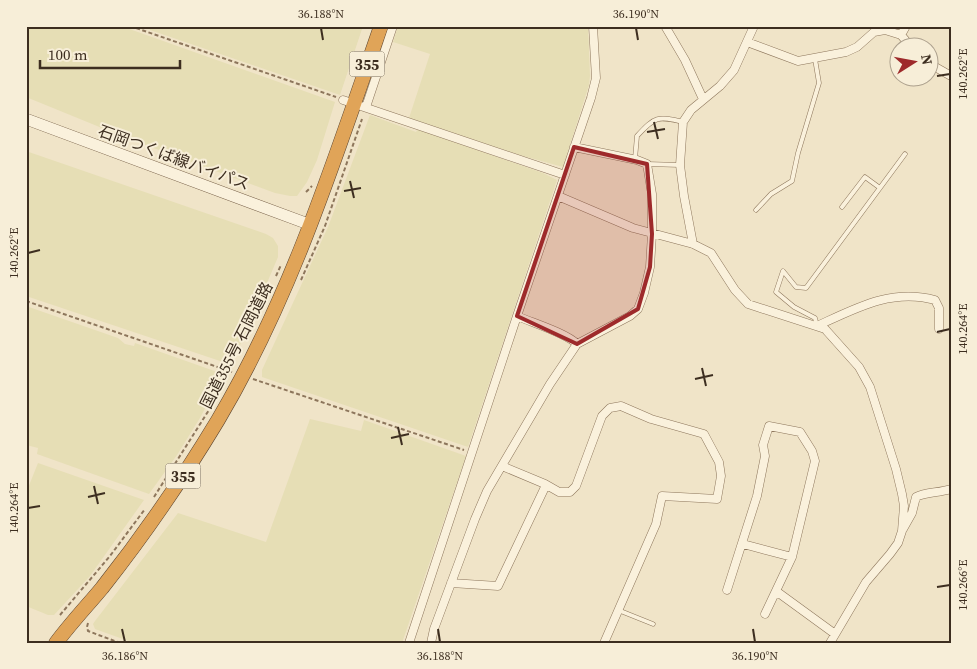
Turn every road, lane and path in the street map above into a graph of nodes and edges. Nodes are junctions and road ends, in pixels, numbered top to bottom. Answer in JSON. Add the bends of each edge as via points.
{"nodes":[{"id":1,"x":130,"y":26,"type":"edge"},
{"id":2,"x":381,"y":26,"type":"edge"},
{"id":3,"x":393,"y":26,"type":"edge"},
{"id":4,"x":593,"y":26,"type":"edge"},
{"id":5,"x":664,"y":26,"type":"edge"},
{"id":6,"x":754,"y":26,"type":"edge"},
{"id":7,"x":906,"y":26,"type":"edge"},
{"id":8,"x":901,"y":35,"type":"junction"},
{"id":9,"x":904,"y":38,"type":"edge"},
{"id":10,"x":747,"y":42,"type":"junction"},
{"id":11,"x":815,"y":59,"type":"junction"},
{"id":12,"x":940,"y":70,"type":"edge"},
{"id":13,"x":951,"y":76,"type":"edge"},
{"id":14,"x":703,"y":99,"type":"junction"},
{"id":15,"x":354,"y":103,"type":"junction"},
{"id":16,"x":26,"y":119,"type":"edge"},
{"id":17,"x":683,"y":122,"type":"junction"},
{"id":18,"x":574,"y":147,"type":"junction"},
{"id":19,"x":905,"y":154,"type":"dead end"},
{"id":20,"x":635,"y":159,"type":"junction"},
{"id":21,"x":648,"y":164,"type":"junction"},
{"id":22,"x":680,"y":165,"type":"junction"},
{"id":23,"x":564,"y":176,"type":"junction"},
{"id":24,"x":880,"y":188,"type":"junction"},
{"id":25,"x":558,"y":196,"type":"junction"},
{"id":26,"x":842,"y":207,"type":"dead end"},
{"id":27,"x":756,"y":210,"type":"dead end"},
{"id":28,"x":311,"y":225,"type":"junction"},
{"id":29,"x":652,"y":234,"type":"junction"},
{"id":30,"x":693,"y":244,"type":"junction"},
{"id":31,"x":281,"y":265,"type":"dead end"},
{"id":32,"x":274,"y":280,"type":"dead end"},
{"id":33,"x":26,"y":301,"type":"edge"},
{"id":34,"x":516,"y":316,"type":"junction"},
{"id":35,"x":818,"y":326,"type":"junction"},
{"id":36,"x":939,"y":329,"type":"dead end"},
{"id":37,"x":578,"y":344,"type":"junction"},
{"id":38,"x":243,"y":375,"type":"junction"},
{"id":39,"x":217,"y":396,"type":"dead end"},
{"id":40,"x":471,"y":452,"type":"junction"},
{"id":41,"x":502,"y":466,"type":"junction"},
{"id":42,"x":546,"y":485,"type":"junction"},
{"id":43,"x":951,"y":489,"type":"edge"},
{"id":44,"x":154,"y":497,"type":"dead end"},
{"id":45,"x":148,"y":505,"type":"dead end"},
{"id":46,"x":902,"y":531,"type":"junction"},
{"id":47,"x":743,"y":544,"type":"junction"},
{"id":48,"x":792,"y":557,"type":"junction"},
{"id":49,"x":451,"y":583,"type":"junction"},
{"id":50,"x":727,"y":590,"type":"dead end"},
{"id":51,"x":776,"y":590,"type":"junction"},
{"id":52,"x":618,"y":610,"type":"junction"},
{"id":53,"x":765,"y":614,"type":"dead end"},
{"id":54,"x":60,"y":615,"type":"dead end"},
{"id":55,"x":653,"y":624,"type":"dead end"},
{"id":56,"x":834,"y":634,"type":"junction"},
{"id":57,"x":56,"y":643,"type":"edge"},
{"id":58,"x":409,"y":643,"type":"edge"},
{"id":59,"x":431,"y":643,"type":"edge"},
{"id":60,"x":604,"y":643,"type":"edge"},
{"id":61,"x":830,"y":643,"type":"edge"}],
"edges":[{"from":1,"to":15,"type":"path"},
{"from":2,"to":15,"type":"highway","name":"国道355号 石岡道路","number":"355"},
{"from":3,"to":15,"type":"street"},
{"from":4,"to":18,"type":"street","via":[[595,82]]},
{"from":5,"to":14,"type":"street","via":[[685,60]]},
{"from":6,"to":10,"type":"street"},
{"from":7,"to":8,"type":"street"},
{"from":8,"to":9,"type":"street"},
{"from":8,"to":11,"type":"street","via":[[885,30],[874,32],[852,50]]},
{"from":10,"to":11,"type":"street","via":[[791,60]]},
{"from":10,"to":14,"type":"street","via":[[734,70]]},
{"from":11,"to":27,"type":"lane","via":[[820,84],[792,181],[771,194]]},
{"from":12,"to":13,"type":"street"},
{"from":14,"to":17,"type":"street"},
{"from":15,"to":23,"type":"street"},
{"from":15,"to":28,"type":"highway","name":"国道355号 石岡道路","number":"355"},
{"from":16,"to":28,"type":"main road","name":"石岡つくば線バイパス"},
{"from":17,"to":20,"type":"lane","via":[[662,117],[652,121],[637,136]]},
{"from":17,"to":22,"type":"street"},
{"from":18,"to":20,"type":"street"},
{"from":18,"to":23,"type":"street"},
{"from":19,"to":24,"type":"lane"},
{"from":20,"to":21,"type":"street"},
{"from":21,"to":22,"type":"lane"},
{"from":21,"to":29,"type":"street"},
{"from":22,"to":30,"type":"street"},
{"from":23,"to":25,"type":"street"},
{"from":24,"to":26,"type":"lane","via":[[865,177]]},
{"from":24,"to":35,"type":"lane","via":[[806,288],[796,287],[783,271],[776,292],[815,318]]},
{"from":25,"to":29,"type":"street"},
{"from":25,"to":34,"type":"street"},
{"from":28,"to":38,"type":"highway","name":"国道355号 石岡道路","number":"355"},
{"from":29,"to":30,"type":"street"},
{"from":29,"to":37,"type":"street","via":[[650,267],[638,309]]},
{"from":30,"to":35,"type":"street","via":[[711,253],[748,304]]},
{"from":31,"to":32,"type":"path"},
{"from":33,"to":38,"type":"path"},
{"from":34,"to":37,"type":"street"},
{"from":34,"to":40,"type":"street"},
{"from":35,"to":36,"type":"street","via":[[854,309],[891,297],[919,296],[935,300],[939,308]]},
{"from":35,"to":46,"type":"street","via":[[825,329],[859,367],[870,387],[902,494]]},
{"from":37,"to":41,"type":"street","via":[[550,384]]},
{"from":38,"to":40,"type":"path"},
{"from":38,"to":57,"type":"highway","name":"国道355号 石岡道路","number":"355","via":[[168,498],[102,588]]},
{"from":39,"to":44,"type":"path"},
{"from":40,"to":58,"type":"street"},
{"from":41,"to":42,"type":"street"},
{"from":41,"to":49,"type":"street","via":[[487,491]]},
{"from":42,"to":49,"type":"street","via":[[498,586]]},
{"from":42,"to":52,"type":"street","via":[[559,492],[570,492],[576,486],[602,416],[610,408],[621,406],[651,419],[704,434],[719,462],[721,476],[717,500],[662,496],[656,524]]},
{"from":43,"to":46,"type":"street","via":[[916,497]]},
{"from":45,"to":54,"type":"path"},
{"from":46,"to":56,"type":"street","via":[[898,543],[866,582]]},
{"from":47,"to":48,"type":"street"},
{"from":47,"to":48,"type":"street","via":[[757,496],[765,456],[763,445],[769,426],[800,432],[812,451],[814,461]]},
{"from":47,"to":50,"type":"street"},
{"from":48,"to":51,"type":"street"},
{"from":49,"to":59,"type":"street"},
{"from":51,"to":53,"type":"street"},
{"from":51,"to":56,"type":"street"},
{"from":52,"to":55,"type":"lane"},
{"from":52,"to":60,"type":"street"},
{"from":56,"to":61,"type":"street"}]}
